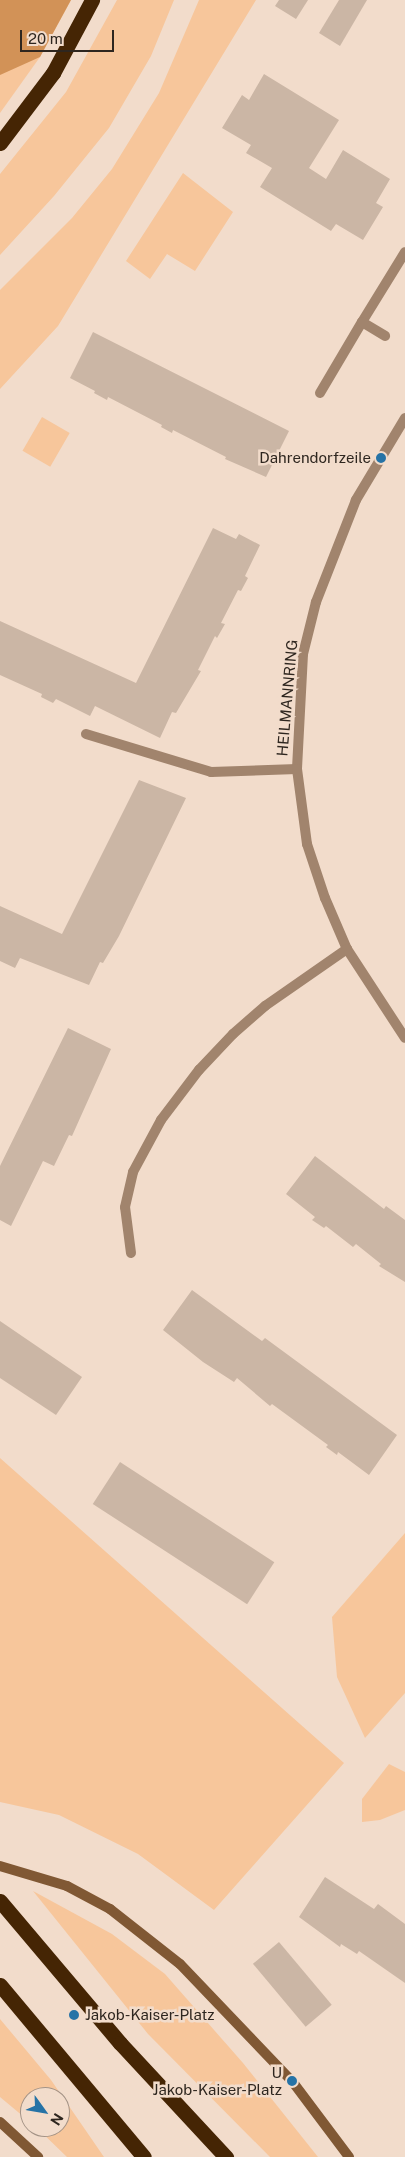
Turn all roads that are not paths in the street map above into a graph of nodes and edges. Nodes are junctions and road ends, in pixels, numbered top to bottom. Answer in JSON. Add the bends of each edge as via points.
{"nodes":[{"id":1,"x":92,"y":0,"type":"edge"},
{"id":2,"x":1,"y":142,"type":"edge"},
{"id":3,"x":405,"y":252,"type":"edge"},
{"id":4,"x":362,"y":322,"type":"junction"},
{"id":5,"x":385,"y":336,"type":"dead end"},
{"id":6,"x":320,"y":393,"type":"dead end"},
{"id":7,"x":405,"y":418,"type":"edge"},
{"id":8,"x":86,"y":734,"type":"dead end"},
{"id":9,"x":296,"y":769,"type":"junction"},
{"id":10,"x":347,"y":949,"type":"junction"},
{"id":11,"x":405,"y":1038,"type":"edge"},
{"id":12,"x":131,"y":1253,"type":"dead end"},
{"id":13,"x":0,"y":1866,"type":"edge"},
{"id":14,"x":0,"y":1901,"type":"edge"},
{"id":15,"x":5,"y":1990,"type":"edge"},
{"id":16,"x":0,"y":2122,"type":"edge"},
{"id":17,"x":38,"y":2157,"type":"edge"},
{"id":18,"x":144,"y":2157,"type":"edge"},
{"id":19,"x":226,"y":2157,"type":"edge"},
{"id":20,"x":349,"y":2157,"type":"edge"}],
"edges":[{"from":1,"to":2,"type":"highway","via":[[53,73]]},
{"from":3,"to":4,"type":"street"},
{"from":4,"to":5,"type":"street"},
{"from":4,"to":6,"type":"street"},
{"from":7,"to":9,"type":"street","name":"HEILMANNRING","via":[[356,500],[316,602],[303,654]]},
{"from":8,"to":9,"type":"street","via":[[211,772]]},
{"from":9,"to":10,"type":"street","name":"HEILMANNRING","via":[[306,844]]},
{"from":10,"to":11,"type":"street","name":"HEILMANNRING"},
{"from":10,"to":12,"type":"street","via":[[265,1006],[233,1034],[160,1120],[131,1181],[125,1207]]},
{"from":13,"to":20,"type":"main road","via":[[67,1886],[110,1909],[180,1964],[292,2081]]},
{"from":14,"to":19,"type":"highway","via":[[97,2017]]},
{"from":15,"to":18,"type":"highway"},
{"from":16,"to":17,"type":"main road"}]}
